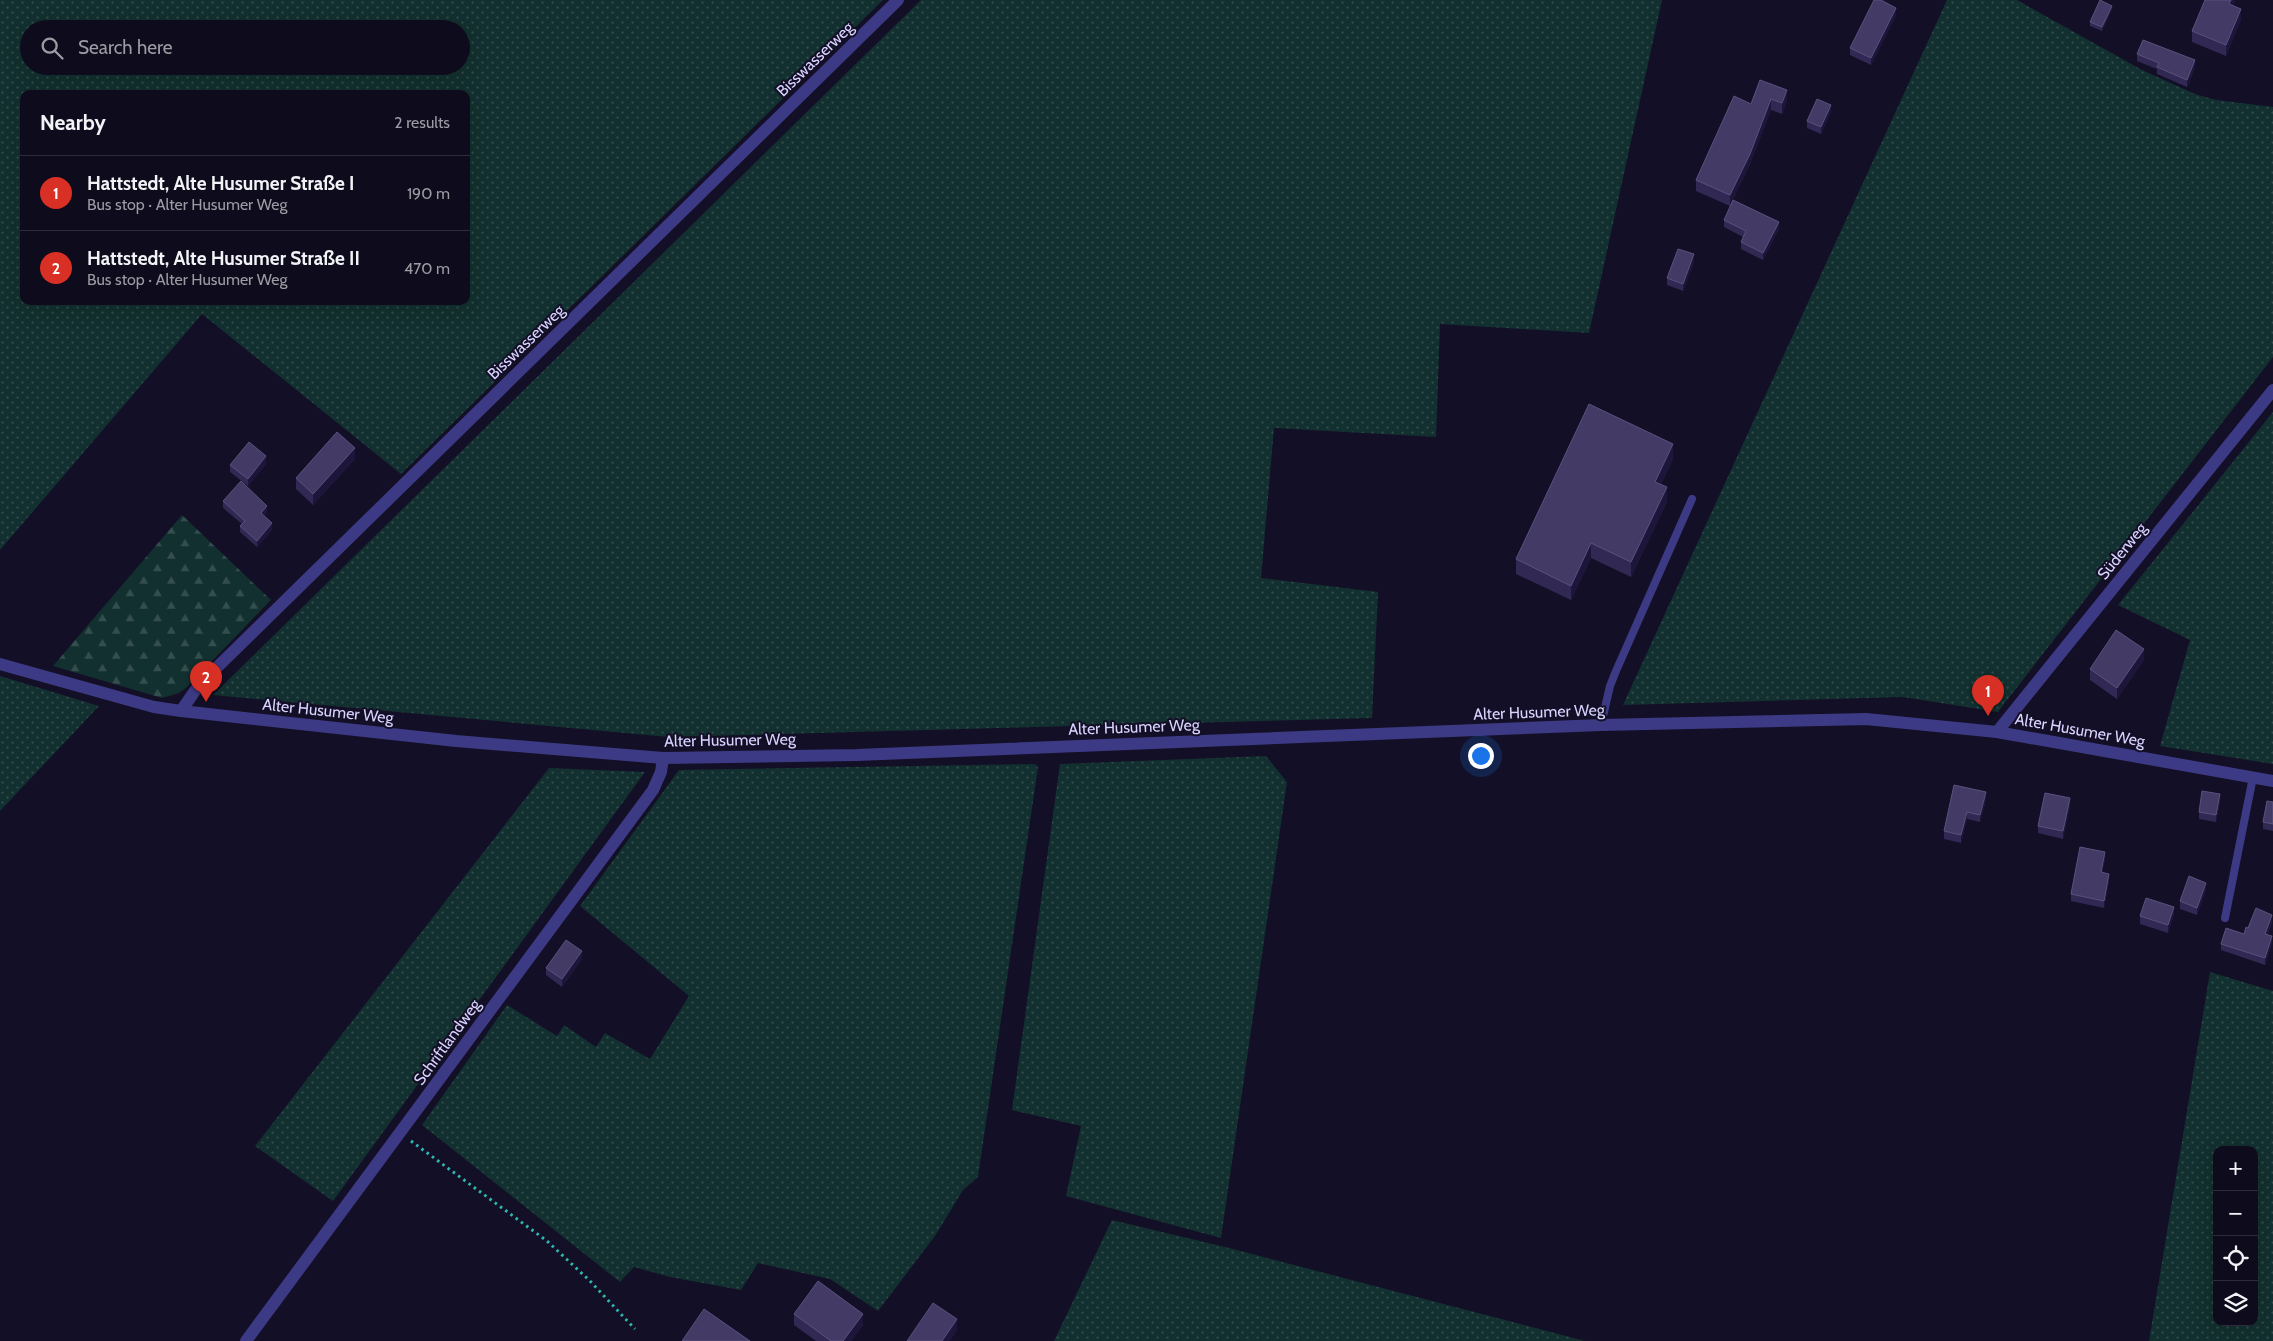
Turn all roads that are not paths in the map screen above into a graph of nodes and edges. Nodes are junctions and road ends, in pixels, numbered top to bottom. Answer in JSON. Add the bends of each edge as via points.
{"nodes":[{"id":1,"x":898,"y":0,"type":"edge"},
{"id":2,"x":2273,"y":390,"type":"edge"},
{"id":3,"x":1692,"y":500,"type":"dead end"},
{"id":4,"x":0,"y":664,"type":"edge"},
{"id":5,"x":181,"y":711,"type":"junction"},
{"id":6,"x":1601,"y":725,"type":"junction"},
{"id":7,"x":1997,"y":732,"type":"junction"},
{"id":8,"x":663,"y":758,"type":"junction"},
{"id":9,"x":2253,"y":777,"type":"junction"},
{"id":10,"x":2273,"y":781,"type":"edge"},
{"id":11,"x":2225,"y":918,"type":"dead end"},
{"id":12,"x":246,"y":1341,"type":"edge"}],
"edges":[{"from":1,"to":5,"type":"street","name":"Bisswasserweg","via":[[199,686]]},
{"from":2,"to":7,"type":"street","name":"Süderweg"},
{"from":3,"to":6,"type":"lane","via":[[1613,679]]},
{"from":4,"to":5,"type":"street","name":"Alter Husumer Weg","via":[[154,707]]},
{"from":5,"to":8,"type":"street","name":"Alter Husumer Weg","via":[[456,741]]},
{"from":6,"to":7,"type":"street","name":"Alter Husumer Weg","via":[[1866,719]]},
{"from":6,"to":8,"type":"street","name":"Alter Husumer Weg","via":[[857,755]]},
{"from":7,"to":9,"type":"street","name":"Alter Husumer Weg"},
{"from":8,"to":12,"type":"street","name":"Schriftlandweg","via":[[653,790]]},
{"from":9,"to":10,"type":"street","name":"Alter Husumer Weg"},
{"from":9,"to":11,"type":"lane"}]}
